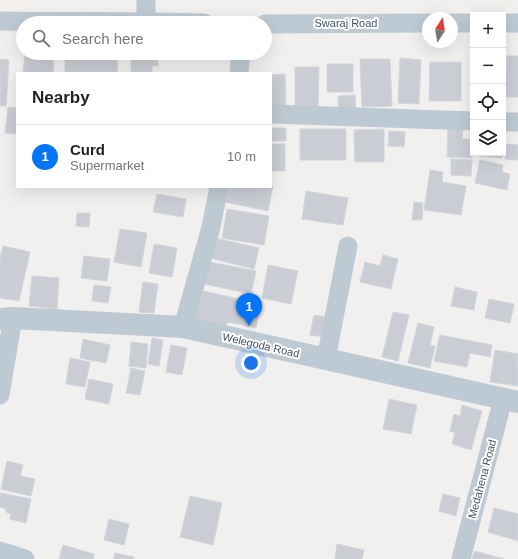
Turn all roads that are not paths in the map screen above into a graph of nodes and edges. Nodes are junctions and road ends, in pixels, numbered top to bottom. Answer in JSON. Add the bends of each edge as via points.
{"nodes":[{"id":1,"x":146,"y":0,"type":"edge"},
{"id":2,"x":146,"y":16,"type":"edge"},
{"id":3,"x":0,"y":21,"type":"edge"},
{"id":4,"x":16,"y":21,"type":"edge"},
{"id":5,"x":422,"y":23,"type":"edge"},
{"id":6,"x":458,"y":23,"type":"edge"},
{"id":7,"x":470,"y":23,"type":"edge"},
{"id":8,"x":506,"y":23,"type":"edge"},
{"id":9,"x":518,"y":23,"type":"edge"},
{"id":10,"x":272,"y":24,"type":"edge"},
{"id":11,"x":240,"y":60,"type":"edge"},
{"id":12,"x":239,"y":72,"type":"edge"},
{"id":13,"x":272,"y":114,"type":"edge"},
{"id":14,"x":470,"y":121,"type":"edge"},
{"id":15,"x":506,"y":122,"type":"edge"},
{"id":16,"x":518,"y":122,"type":"edge"},
{"id":17,"x":220,"y":188,"type":"edge"},
{"id":18,"x":348,"y":246,"type":"dead end"},
{"id":19,"x":7,"y":318,"type":"edge"},
{"id":20,"x":183,"y":327,"type":"junction"},
{"id":21,"x":326,"y":359,"type":"junction"},
{"id":22,"x":0,"y":395,"type":"edge"},
{"id":23,"x":510,"y":401,"type":"edge"},
{"id":24,"x":0,"y":551,"type":"edge"},
{"id":25,"x":25,"y":559,"type":"edge"},
{"id":26,"x":461,"y":559,"type":"edge"}],
"edges":[{"from":1,"to":2,"type":"street"},
{"from":3,"to":4,"type":"street"},
{"from":5,"to":10,"type":"street","name":"Swaraj Road"},
{"from":6,"to":7,"type":"street"},
{"from":8,"to":9,"type":"street"},
{"from":11,"to":12,"type":"street"},
{"from":13,"to":14,"type":"street"},
{"from":15,"to":16,"type":"street"},
{"from":17,"to":20,"type":"street"},
{"from":18,"to":21,"type":"street"},
{"from":19,"to":20,"type":"street","name":"Welegoda Road"},
{"from":19,"to":22,"type":"street"},
{"from":20,"to":21,"type":"street","name":"Welegoda Road"},
{"from":21,"to":23,"type":"street","name":"Welegoda Road"},
{"from":23,"to":26,"type":"street","name":"Medahena Road"},
{"from":24,"to":25,"type":"street"}]}
